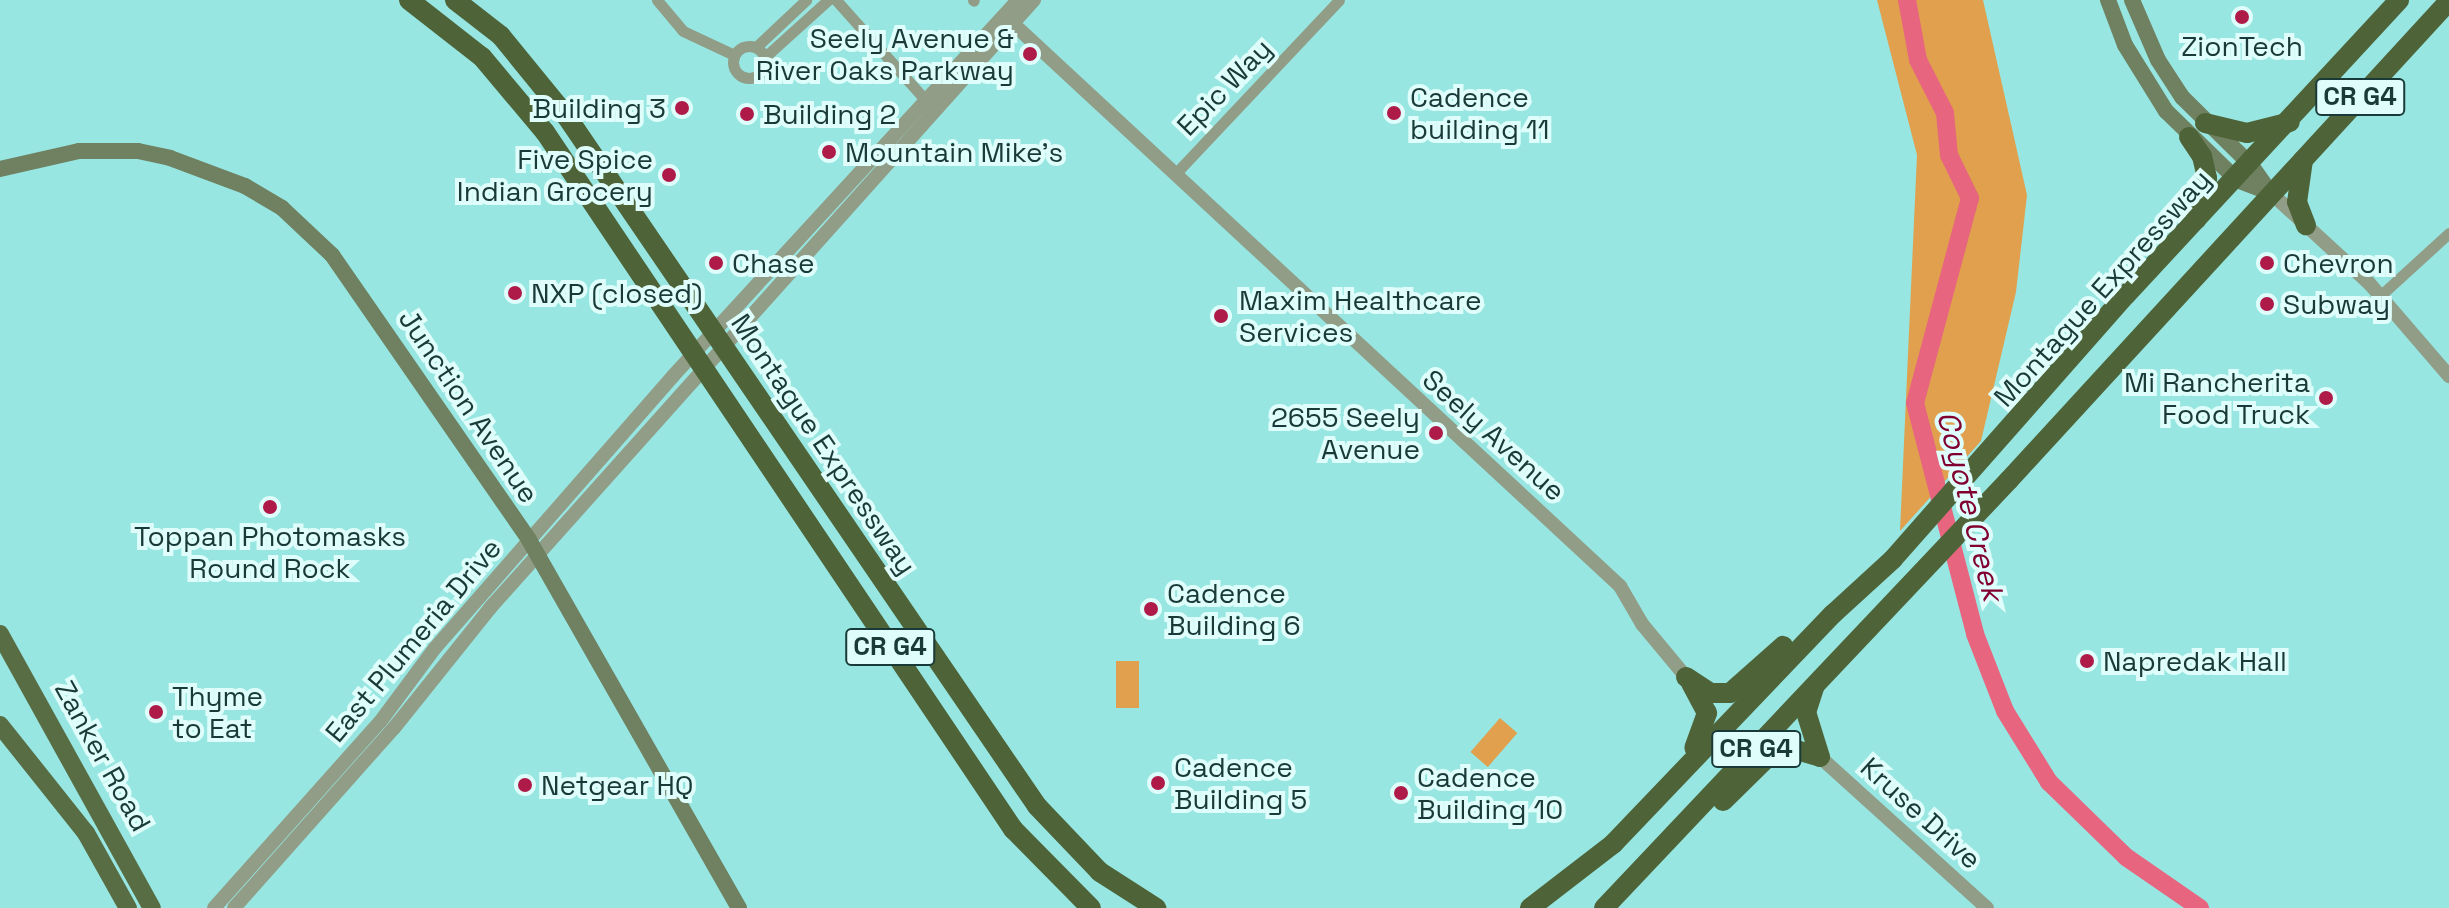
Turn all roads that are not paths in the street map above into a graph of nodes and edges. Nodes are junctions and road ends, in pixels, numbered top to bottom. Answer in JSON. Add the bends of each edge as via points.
{"nodes":[{"id":1,"x":409,"y":0,"type":"edge"},
{"id":2,"x":455,"y":0,"type":"edge"},
{"id":3,"x":657,"y":0,"type":"edge"},
{"id":4,"x":806,"y":0,"type":"edge"},
{"id":5,"x":828,"y":0,"type":"edge"},
{"id":6,"x":836,"y":0,"type":"edge"},
{"id":7,"x":1018,"y":0,"type":"edge"},
{"id":8,"x":1034,"y":0,"type":"edge"},
{"id":9,"x":1339,"y":0,"type":"edge"},
{"id":10,"x":2108,"y":0,"type":"edge"},
{"id":11,"x":2132,"y":0,"type":"edge"},
{"id":12,"x":2399,"y":0,"type":"edge"},
{"id":13,"x":2449,"y":1,"type":"edge"},
{"id":14,"x":1009,"y":20,"type":"junction"},
{"id":15,"x":756,"y":47,"type":"junction"},
{"id":16,"x":734,"y":55,"type":"junction"},
{"id":17,"x":765,"y":57,"type":"junction"},
{"id":18,"x":931,"y":107,"type":"junction"},
{"id":19,"x":2290,"y":122,"type":"junction"},
{"id":20,"x":2197,"y":130,"type":"junction"},
{"id":21,"x":2305,"y":155,"type":"junction"},
{"id":22,"x":0,"y":169,"type":"edge"},
{"id":23,"x":1177,"y":172,"type":"junction"},
{"id":24,"x":2244,"y":172,"type":"junction"},
{"id":25,"x":860,"y":177,"type":"junction"},
{"id":26,"x":2271,"y":193,"type":"junction"},
{"id":27,"x":2306,"y":225,"type":"junction"},
{"id":28,"x":2193,"y":227,"type":"junction"},
{"id":29,"x":2449,"y":233,"type":"edge"},
{"id":30,"x":817,"y":244,"type":"junction"},
{"id":31,"x":2381,"y":295,"type":"junction"},
{"id":32,"x":720,"y":342,"type":"junction"},
{"id":33,"x":698,"y":364,"type":"junction"},
{"id":34,"x":2449,"y":376,"type":"edge"},
{"id":35,"x":534,"y":547,"type":"junction"},
{"id":36,"x":1833,"y":614,"type":"junction"},
{"id":37,"x":0,"y":634,"type":"edge"},
{"id":38,"x":1686,"y":677,"type":"junction"},
{"id":39,"x":1817,"y":680,"type":"junction"},
{"id":40,"x":0,"y":725,"type":"edge"},
{"id":41,"x":1820,"y":757,"type":"junction"},
{"id":42,"x":1687,"y":762,"type":"junction"},
{"id":43,"x":301,"y":822,"type":"junction"},
{"id":44,"x":1689,"y":823,"type":"junction"},
{"id":45,"x":128,"y":908,"type":"edge"},
{"id":46,"x":152,"y":908,"type":"edge"},
{"id":47,"x":214,"y":908,"type":"edge"},
{"id":48,"x":234,"y":908,"type":"edge"},
{"id":49,"x":739,"y":908,"type":"edge"},
{"id":50,"x":1091,"y":908,"type":"edge"},
{"id":51,"x":1156,"y":908,"type":"edge"},
{"id":52,"x":1530,"y":908,"type":"edge"},
{"id":53,"x":1604,"y":908,"type":"edge"},
{"id":54,"x":1987,"y":908,"type":"edge"}],
"edges":[{"from":1,"to":33,"type":"highway","number":"CR G4","via":[[482,57],[518,96]]},
{"from":2,"to":32,"type":"highway","name":"Montague Expressway","number":"CR G4","via":[[501,36],[567,117]]},
{"from":3,"to":16,"type":"street","via":[[683,31]]},
{"from":4,"to":15,"type":"street"},
{"from":5,"to":17,"type":"street"},
{"from":6,"to":18,"type":"street"},
{"from":7,"to":14,"type":"street"},
{"from":8,"to":14,"type":"street"},
{"from":9,"to":23,"type":"street","name":"Epic Way"},
{"from":10,"to":20,"type":"main road","via":[[2139,71]]},
{"from":11,"to":20,"type":"main road"},
{"from":12,"to":19,"type":"highway","name":"Montague Expressway","number":"CR G4"},
{"from":13,"to":21,"type":"highway","number":"CR G4"},
{"from":14,"to":18,"type":"street"},
{"from":14,"to":23,"type":"street","name":"Seely Avenue"},
{"from":15,"to":16,"type":"street","via":[[743,47]]},
{"from":15,"to":17,"type":"street"},
{"from":16,"to":17,"type":"street","via":[[734,69],[745,78],[762,71]]},
{"from":18,"to":25,"type":"street"},
{"from":18,"to":30,"type":"street"},
{"from":19,"to":20,"type":"highway","via":[[2247,133]]},
{"from":19,"to":24,"type":"highway","name":"Montague Expressway","number":"CR G4"},
{"from":20,"to":24,"type":"main road"},
{"from":20,"to":28,"type":"highway","via":[[2207,178]]},
{"from":21,"to":26,"type":"highway","number":"CR G4"},
{"from":21,"to":27,"type":"highway","via":[[2296,179]]},
{"from":22,"to":35,"type":"main road","name":"Junction Avenue","via":[[79,151],[138,151],[212,171],[282,208],[338,263]]},
{"from":23,"to":38,"type":"street","name":"Seely Avenue","via":[[1332,316],[1354,343],[1620,586],[1642,624]]},
{"from":24,"to":26,"type":"main road"},
{"from":24,"to":28,"type":"highway","name":"Montague Expressway","number":"CR G4"},
{"from":25,"to":30,"type":"street"},
{"from":25,"to":32,"type":"street"},
{"from":26,"to":27,"type":"street"},
{"from":26,"to":39,"type":"highway","number":"CR G4","via":[[2009,480]]},
{"from":27,"to":31,"type":"street"},
{"from":28,"to":36,"type":"highway","name":"Montague Expressway","number":"CR G4","via":[[2126,295],[1900,552]]},
{"from":29,"to":31,"type":"street"},
{"from":30,"to":32,"type":"street"},
{"from":31,"to":34,"type":"street"},
{"from":32,"to":33,"type":"street","name":"East Plumeria Drive"},
{"from":32,"to":33,"type":"street","name":"East Plumeria Drive"},
{"from":32,"to":51,"type":"highway","name":"Montague Expressway","number":"CR G4","via":[[1037,806],[1100,872]]},
{"from":33,"to":35,"type":"street","name":"East Plumeria Drive"},
{"from":33,"to":35,"type":"street","name":"East Plumeria Drive"},
{"from":33,"to":50,"type":"highway","number":"CR G4","via":[[1013,829]]},
{"from":35,"to":43,"type":"street","name":"East Plumeria Drive"},
{"from":35,"to":49,"type":"main road","name":"Junction Avenue"},
{"from":36,"to":38,"type":"highway","via":[[1796,636],[1730,693],[1711,693]]},
{"from":36,"to":42,"type":"highway","name":"Montague Expressway","number":"CR G4"},
{"from":37,"to":46,"type":"main road","name":"Zanker Road"},
{"from":38,"to":42,"type":"highway","via":[[1707,713]]},
{"from":39,"to":41,"type":"highway","via":[[1806,712]]},
{"from":39,"to":44,"type":"highway","number":"CR G4"},
{"from":40,"to":45,"type":"main road","name":"Zanker Road","via":[[86,833]]},
{"from":41,"to":44,"type":"highway","via":[[1786,747],[1772,753],[1733,795]]},
{"from":41,"to":54,"type":"street","name":"Kruse Drive"},
{"from":42,"to":52,"type":"highway","name":"Montague Expressway","number":"CR G4","via":[[1613,844]]},
{"from":43,"to":47,"type":"street","name":"East Plumeria Drive"},
{"from":43,"to":48,"type":"street","name":"East Plumeria Drive"},
{"from":44,"to":53,"type":"highway","number":"CR G4"}]}
